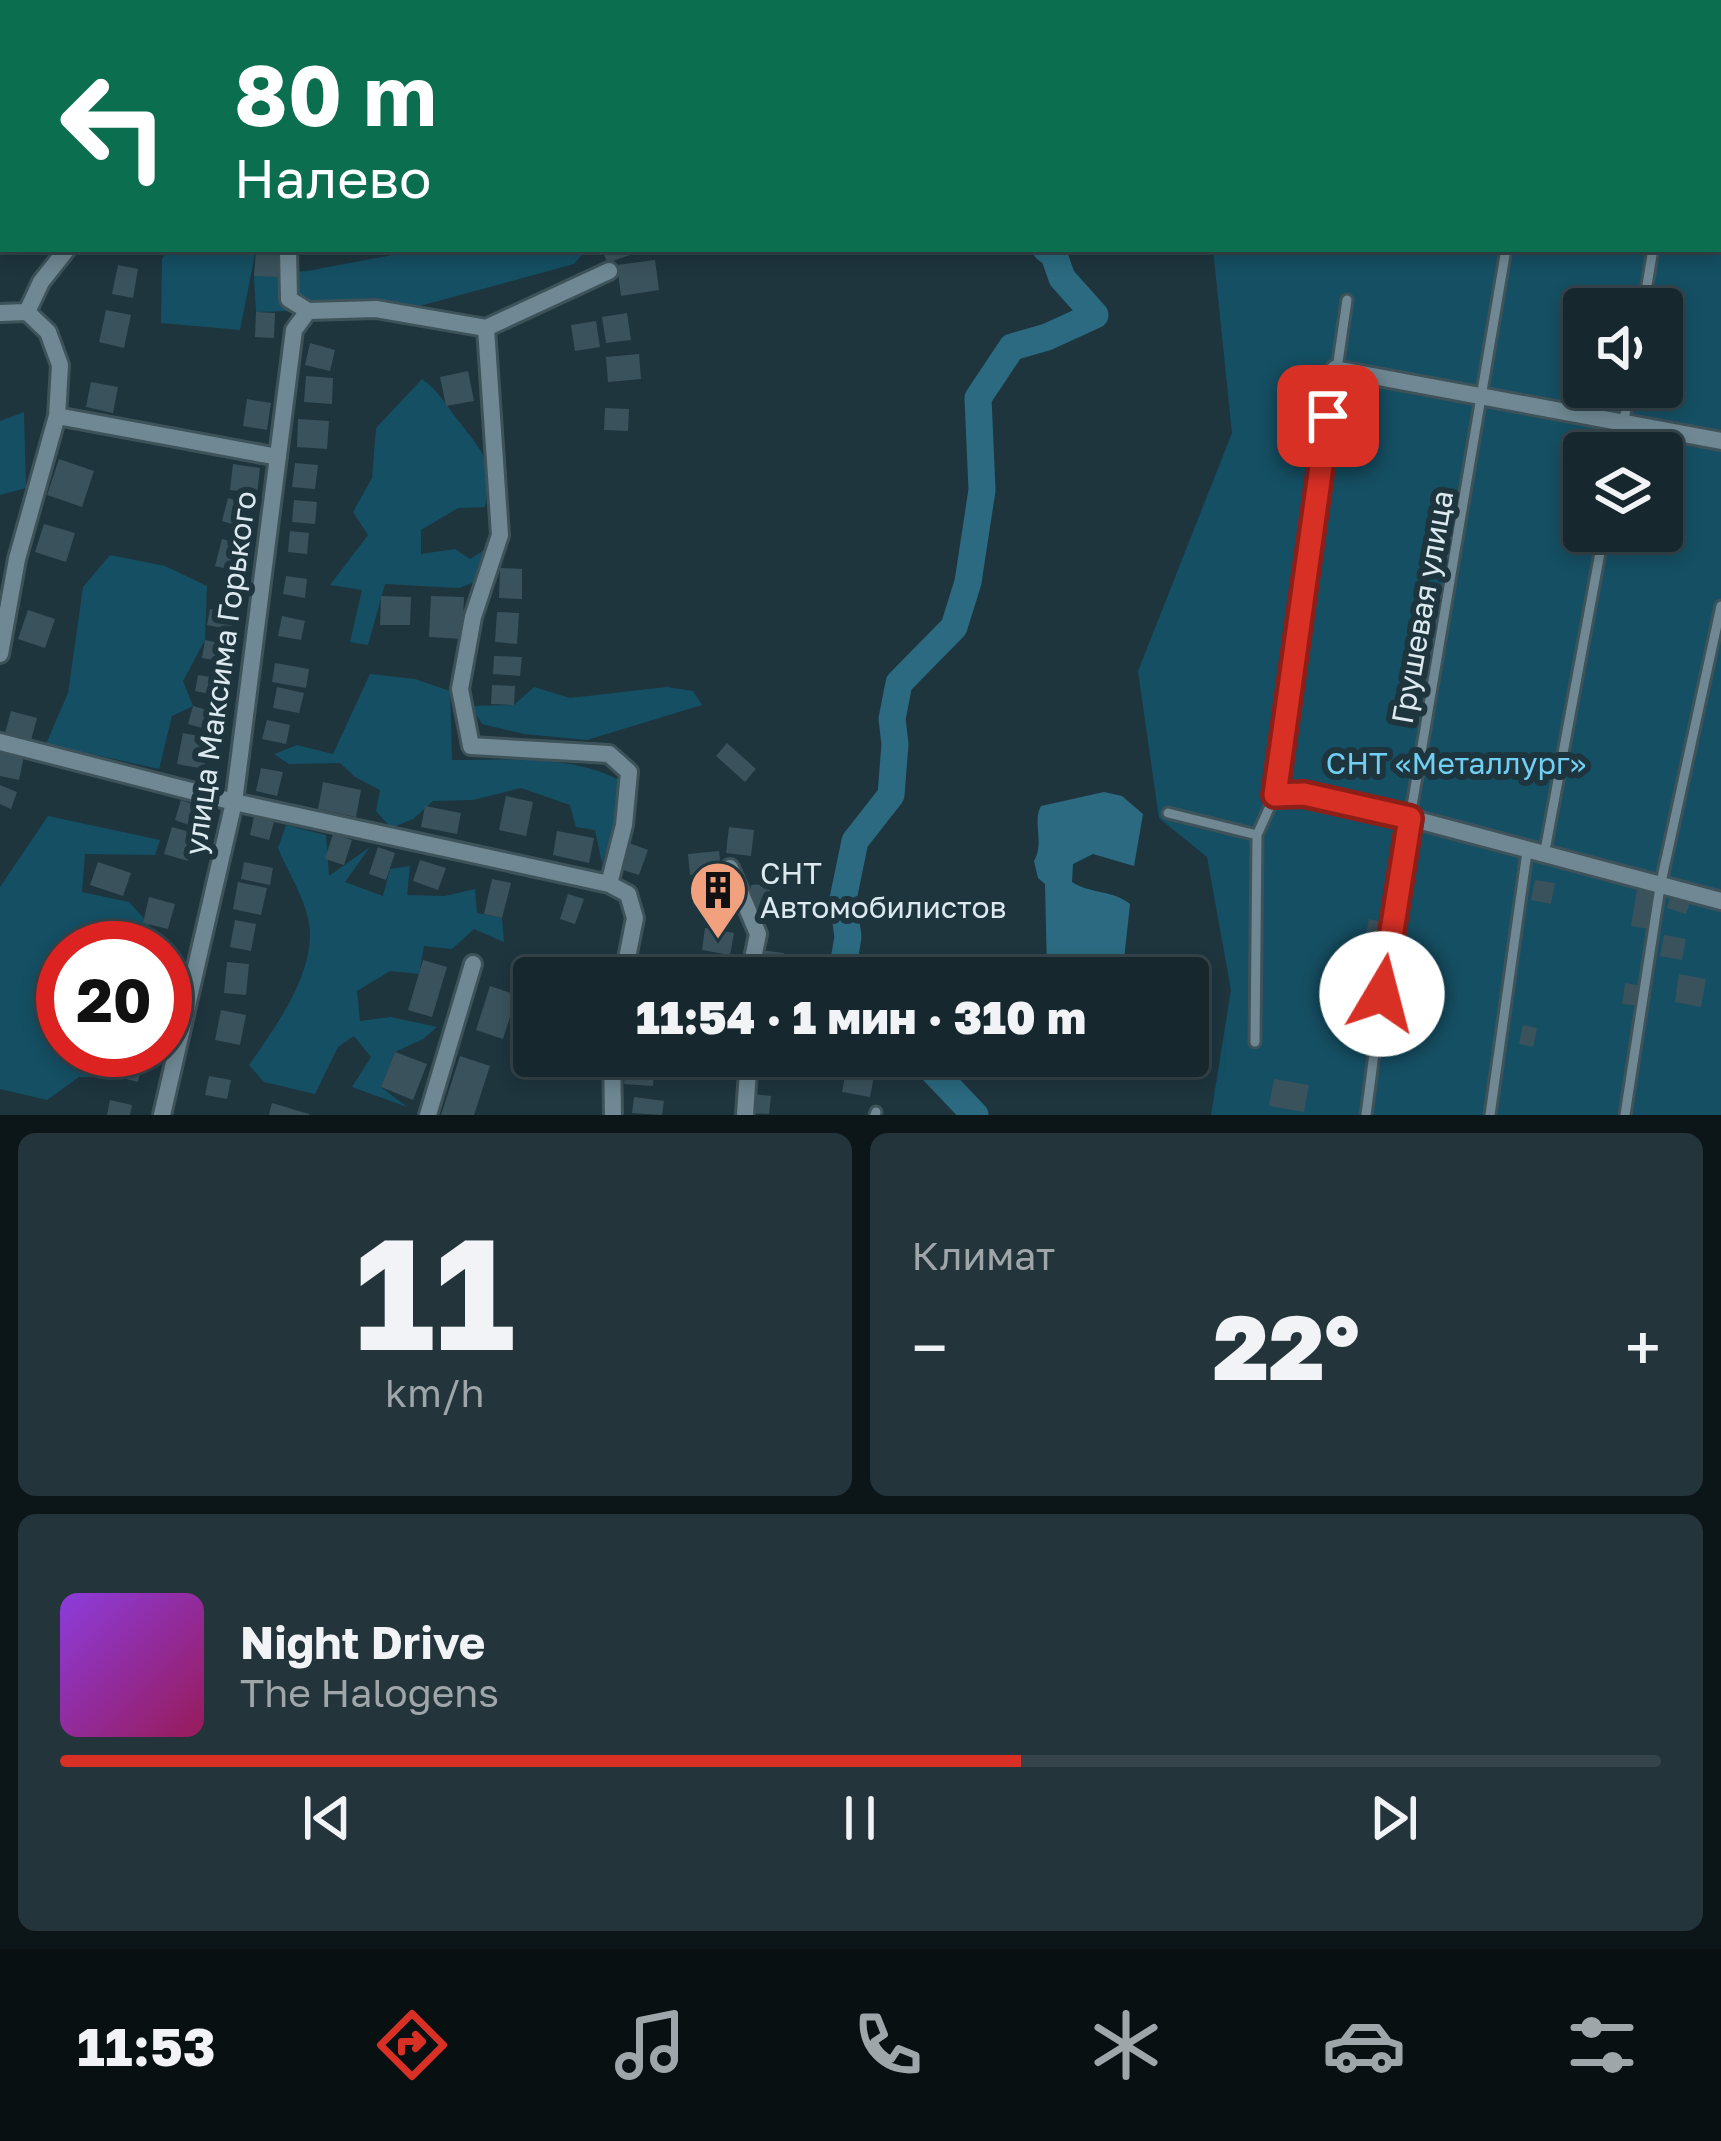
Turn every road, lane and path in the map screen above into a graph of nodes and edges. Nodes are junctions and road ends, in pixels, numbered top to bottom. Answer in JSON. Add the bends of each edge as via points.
{"nodes":[{"id":1,"x":65,"y":252,"type":"edge"},
{"id":2,"x":288,"y":252,"type":"edge"},
{"id":3,"x":1506,"y":252,"type":"edge"},
{"id":4,"x":1652,"y":252,"type":"edge"},
{"id":5,"x":609,"y":272,"type":"dead end"},
{"id":6,"x":1646,"y":288,"type":"edge"},
{"id":7,"x":1347,"y":300,"type":"dead end"},
{"id":8,"x":308,"y":311,"type":"junction"},
{"id":9,"x":27,"y":312,"type":"junction"},
{"id":10,"x":0,"y":313,"type":"edge"},
{"id":11,"x":486,"y":328,"type":"junction"},
{"id":12,"x":1335,"y":369,"type":"junction"},
{"id":13,"x":1482,"y":398,"type":"junction"},
{"id":14,"x":1626,"y":408,"type":"edge"},
{"id":15,"x":57,"y":416,"type":"junction"},
{"id":16,"x":1623,"y":423,"type":"junction"},
{"id":17,"x":1622,"y":432,"type":"edge"},
{"id":18,"x":1721,"y":441,"type":"edge"},
{"id":19,"x":278,"y":457,"type":"junction"},
{"id":20,"x":1600,"y":552,"type":"edge"},
{"id":21,"x":9,"y":558,"type":"edge"},
{"id":22,"x":1721,"y":606,"type":"edge"},
{"id":23,"x":0,"y":654,"type":"edge"},
{"id":24,"x":0,"y":742,"type":"edge"},
{"id":25,"x":1275,"y":795,"type":"junction"},
{"id":26,"x":234,"y":802,"type":"junction"},
{"id":27,"x":1168,"y":813,"type":"dead end"},
{"id":28,"x":1410,"y":818,"type":"junction"},
{"id":29,"x":1257,"y":835,"type":"junction"},
{"id":30,"x":1536,"y":854,"type":"junction"},
{"id":31,"x":730,"y":868,"type":"dead end"},
{"id":32,"x":609,"y":884,"type":"junction"},
{"id":33,"x":1660,"y":887,"type":"junction"},
{"id":34,"x":1721,"y":902,"type":"edge"},
{"id":35,"x":627,"y":957,"type":"edge"},
{"id":36,"x":753,"y":957,"type":"edge"},
{"id":37,"x":473,"y":964,"type":"dead end"},
{"id":38,"x":1255,"y":1042,"type":"dead end"},
{"id":39,"x":613,"y":1077,"type":"edge"},
{"id":40,"x":748,"y":1077,"type":"edge"},
{"id":41,"x":162,"y":1115,"type":"edge"},
{"id":42,"x":428,"y":1115,"type":"edge"},
{"id":43,"x":614,"y":1115,"type":"edge"},
{"id":44,"x":745,"y":1115,"type":"edge"},
{"id":45,"x":1366,"y":1115,"type":"edge"},
{"id":46,"x":1490,"y":1115,"type":"edge"},
{"id":47,"x":1625,"y":1115,"type":"edge"}],
"edges":[{"from":1,"to":9,"type":"street"},
{"from":2,"to":8,"type":"street","via":[[290,298]]},
{"from":3,"to":13,"type":"lane","name":"Грушевая улица"},
{"from":4,"to":6,"type":"lane"},
{"from":5,"to":11,"type":"street"},
{"from":7,"to":12,"type":"lane"},
{"from":8,"to":11,"type":"street","via":[[376,309]]},
{"from":8,"to":19,"type":"street","name":"улица Максима Горького","via":[[293,329]]},
{"from":9,"to":10,"type":"street"},
{"from":9,"to":15,"type":"street","via":[[48,332],[60,365]]},
{"from":11,"to":32,"type":"street","via":[[500,536],[460,689],[471,746],[609,754],[628,772]]},
{"from":12,"to":13,"type":"street"},
{"from":12,"to":25,"type":"lane"},
{"from":13,"to":16,"type":"street"},
{"from":13,"to":28,"type":"lane","name":"Грушевая улица"},
{"from":14,"to":16,"type":"lane"},
{"from":15,"to":19,"type":"street"},
{"from":15,"to":21,"type":"street"},
{"from":16,"to":17,"type":"lane"},
{"from":16,"to":18,"type":"street"},
{"from":19,"to":26,"type":"street","name":"улица Максима Горького"},
{"from":20,"to":30,"type":"lane"},
{"from":21,"to":23,"type":"street"},
{"from":22,"to":33,"type":"lane"},
{"from":24,"to":26,"type":"street"},
{"from":25,"to":28,"type":"street"},
{"from":25,"to":29,"type":"lane"},
{"from":26,"to":32,"type":"street"},
{"from":26,"to":41,"type":"street","name":"улица Максима Горького"},
{"from":27,"to":29,"type":"lane"},
{"from":28,"to":30,"type":"street"},
{"from":28,"to":45,"type":"lane","name":"Грушевая улица"},
{"from":29,"to":38,"type":"lane"},
{"from":30,"to":33,"type":"street"},
{"from":30,"to":46,"type":"lane"},
{"from":31,"to":36,"type":"street","via":[[758,934]]},
{"from":32,"to":35,"type":"street","via":[[628,894],[635,918]]},
{"from":33,"to":34,"type":"street"},
{"from":33,"to":47,"type":"lane"},
{"from":37,"to":42,"type":"street"},
{"from":39,"to":43,"type":"street"},
{"from":40,"to":44,"type":"street"}]}
